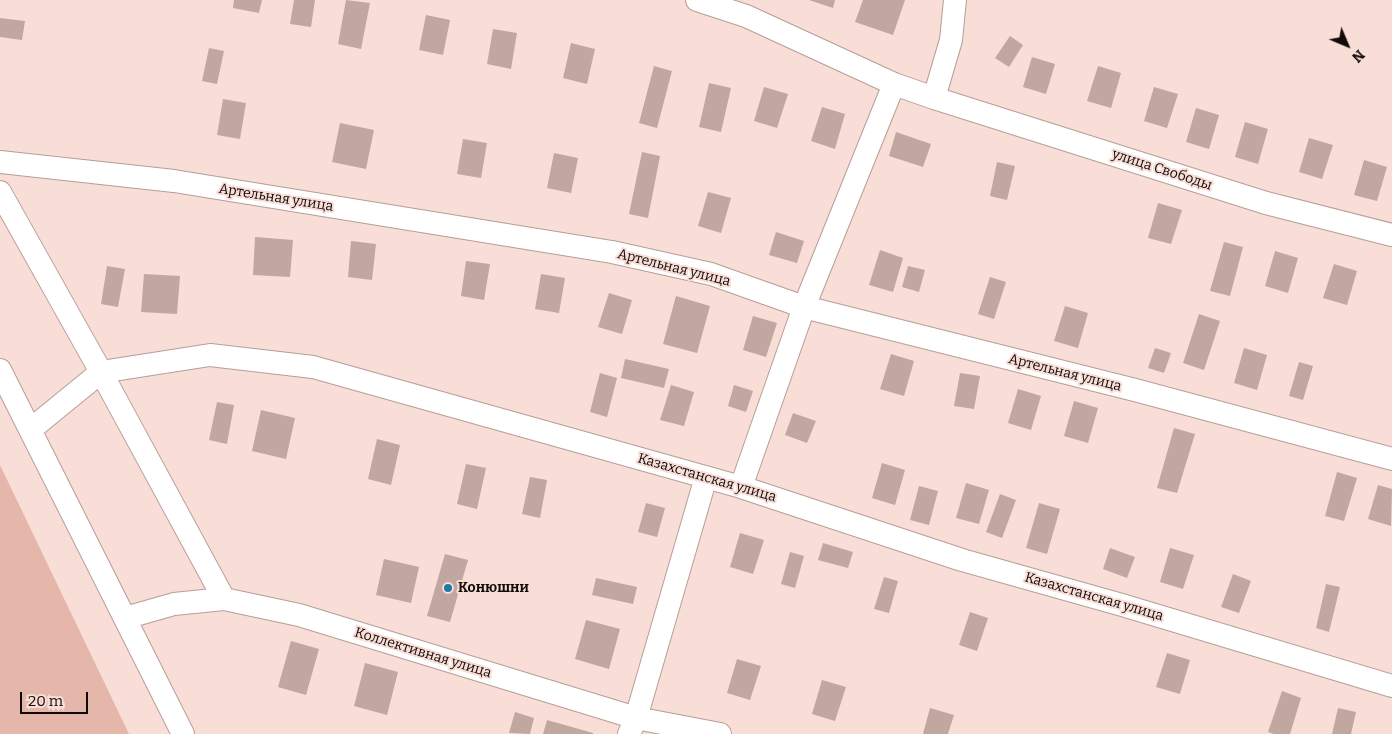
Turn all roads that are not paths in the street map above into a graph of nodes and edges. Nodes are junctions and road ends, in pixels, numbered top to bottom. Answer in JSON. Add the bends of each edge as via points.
{"nodes":[{"id":1,"x":697,"y":0,"type":"edge"},
{"id":2,"x":956,"y":0,"type":"edge"},
{"id":3,"x":894,"y":84,"type":"junction"},
{"id":4,"x":934,"y":98,"type":"junction"},
{"id":5,"x":0,"y":162,"type":"edge"},
{"id":6,"x":0,"y":192,"type":"edge"},
{"id":7,"x":1392,"y":235,"type":"edge"},
{"id":8,"x":804,"y":307,"type":"junction"},
{"id":9,"x":0,"y":370,"type":"edge"},
{"id":10,"x":101,"y":372,"type":"junction"},
{"id":11,"x":30,"y":430,"type":"junction"},
{"id":12,"x":1392,"y":459,"type":"edge"},
{"id":13,"x":706,"y":477,"type":"junction"},
{"id":14,"x":741,"y":486,"type":"junction"},
{"id":15,"x":224,"y":599,"type":"junction"},
{"id":16,"x":125,"y":618,"type":"junction"},
{"id":17,"x":1392,"y":686,"type":"edge"},
{"id":18,"x":633,"y":726,"type":"edge"},
{"id":19,"x":183,"y":734,"type":"edge"},
{"id":20,"x":720,"y":734,"type":"edge"}],
"edges":[{"from":1,"to":3,"type":"street","name":"улица Свободы","via":[[746,16]]},
{"from":2,"to":4,"type":"street","via":[[951,40]]},
{"from":3,"to":4,"type":"street","name":"улица Свободы"},
{"from":3,"to":8,"type":"street"},
{"from":4,"to":7,"type":"street","name":"улица Свободы","via":[[1266,203]]},
{"from":5,"to":8,"type":"street","name":"Артельная улица","via":[[174,182],[612,252],[711,274]]},
{"from":6,"to":10,"type":"street"},
{"from":8,"to":12,"type":"street","name":"Артельная улица"},
{"from":8,"to":14,"type":"street"},
{"from":9,"to":11,"type":"street"},
{"from":10,"to":11,"type":"street"},
{"from":10,"to":13,"type":"street","name":"Казахстанская улица","via":[[210,355],[313,367]]},
{"from":10,"to":15,"type":"street"},
{"from":11,"to":16,"type":"street"},
{"from":13,"to":14,"type":"street","name":"Казахстанская улица"},
{"from":13,"to":18,"type":"street"},
{"from":14,"to":17,"type":"street","name":"Казахстанская улица","via":[[962,560]]},
{"from":15,"to":16,"type":"street","name":"Коллективная улица","via":[[174,604]]},
{"from":15,"to":18,"type":"street","name":"Коллективная улица","via":[[299,614]]},
{"from":16,"to":19,"type":"street"},
{"from":18,"to":20,"type":"street","name":"Коллективная улица"}]}
